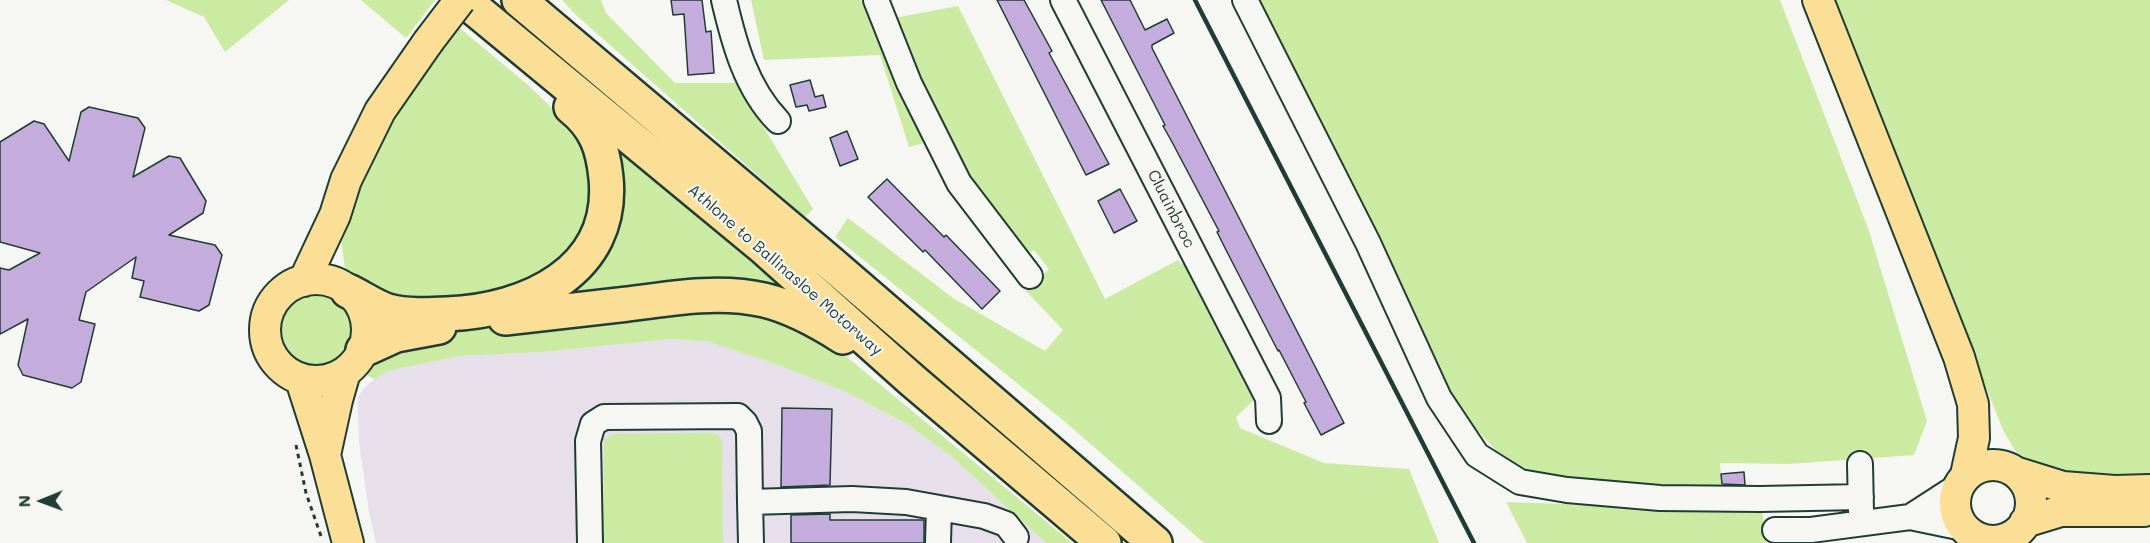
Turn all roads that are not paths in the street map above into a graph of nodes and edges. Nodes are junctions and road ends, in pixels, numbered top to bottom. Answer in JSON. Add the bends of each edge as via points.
{"nodes":[{"id":1,"x":455,"y":0,"type":"edge"},
{"id":2,"x":462,"y":0,"type":"edge"},
{"id":3,"x":519,"y":0,"type":"edge"},
{"id":4,"x":724,"y":0,"type":"edge"},
{"id":5,"x":876,"y":0,"type":"edge"},
{"id":6,"x":1063,"y":0,"type":"edge"},
{"id":7,"x":1245,"y":0,"type":"edge"},
{"id":8,"x":1818,"y":0,"type":"edge"},
{"id":9,"x":778,"y":121,"type":"dead end"},
{"id":10,"x":335,"y":215,"type":"junction"},
{"id":11,"x":1030,"y":276,"type":"dead end"},
{"id":12,"x":304,"y":281,"type":"junction"},
{"id":13,"x":344,"y":288,"type":"junction"},
{"id":14,"x":354,"y":361,"type":"junction"},
{"id":15,"x":301,"y":380,"type":"junction"},
{"id":16,"x":913,"y":381,"type":"junction"},
{"id":17,"x":1973,"y":404,"type":"junction"},
{"id":18,"x":1269,"y":421,"type":"dead end"},
{"id":19,"x":325,"y":455,"type":"junction"},
{"id":20,"x":1860,"y":464,"type":"dead end"},
{"id":21,"x":2014,"y":470,"type":"junction"},
{"id":22,"x":1962,"y":480,"type":"junction"},
{"id":23,"x":2150,"y":490,"type":"edge"},
{"id":24,"x":1861,"y":497,"type":"junction"},
{"id":25,"x":750,"y":501,"type":"junction"},
{"id":26,"x":939,"y":508,"type":"junction"},
{"id":27,"x":2150,"y":511,"type":"edge"},
{"id":28,"x":1910,"y":517,"type":"junction"},
{"id":29,"x":2025,"y":522,"type":"junction"},
{"id":30,"x":1861,"y":523,"type":"junction"},
{"id":31,"x":1964,"y":528,"type":"junction"},
{"id":32,"x":1790,"y":534,"type":"edge"},
{"id":33,"x":1022,"y":541,"type":"edge"},
{"id":34,"x":348,"y":543,"type":"edge"},
{"id":35,"x":590,"y":543,"type":"edge"},
{"id":36,"x":750,"y":543,"type":"edge"},
{"id":37,"x":938,"y":543,"type":"edge"},
{"id":38,"x":1104,"y":543,"type":"edge"},
{"id":39,"x":1155,"y":543,"type":"edge"}],
"edges":[{"from":1,"to":13,"type":"highway","via":[[485,37],[580,115],[596,134],[608,200],[602,227],[589,252],[551,286],[523,301],[495,309],[420,315],[388,311]]},
{"from":2,"to":10,"type":"main road","bridge":true,"via":[[380,111],[346,180]]},
{"from":2,"to":16,"type":"highway","name":"Athlone to Ballinasloe Motorway","via":[[763,247]]},
{"from":3,"to":39,"type":"highway","name":"Athlone to Ballinasloe Motorway"},
{"from":4,"to":9,"type":"street","via":[[741,61],[755,91]]},
{"from":5,"to":11,"type":"street","via":[[909,82],[958,183]]},
{"from":6,"to":18,"type":"street","name":"Cluainbroc","via":[[1268,398]]},
{"from":7,"to":24,"type":"street","via":[[1368,243],[1439,398],[1477,455],[1520,482],[1567,490],[1660,498]]},
{"from":8,"to":17,"type":"main road","via":[[1959,357]]},
{"from":10,"to":12,"type":"main road"},
{"from":10,"to":13,"type":"main road","via":[[334,250]]},
{"from":12,"to":13,"type":"main road","via":[[319,280]]},
{"from":12,"to":15,"type":"main road","via":[[288,288],[273,303],[265,332],[271,353],[281,367]]},
{"from":13,"to":14,"type":"main road","via":[[357,301],[366,319],[367,330]]},
{"from":14,"to":15,"type":"main road","via":[[330,380]]},
{"from":14,"to":16,"type":"highway","via":[[396,335],[463,323],[722,296],[786,307],[812,318]]},
{"from":14,"to":19,"type":"main road","via":[[337,400]]},
{"from":15,"to":19,"type":"main road"},
{"from":16,"to":38,"type":"highway","name":"Athlone to Ballinasloe Motorway"},
{"from":17,"to":21,"type":"main road"},
{"from":17,"to":22,"type":"main road","via":[[1974,438]]},
{"from":19,"to":34,"type":"main road"},
{"from":20,"to":24,"type":"street"},
{"from":21,"to":22,"type":"main road","via":[[1996,464],[1980,466]]},
{"from":21,"to":23,"type":"main road","via":[[2063,488]]},
{"from":21,"to":29,"type":"main road","via":[[2025,481],[2031,497],[2030,515]]},
{"from":22,"to":28,"type":"street"},
{"from":22,"to":31,"type":"main road","via":[[1954,500]]},
{"from":24,"to":30,"type":"street"},
{"from":25,"to":26,"type":"street","via":[[852,499]]},
{"from":25,"to":35,"type":"street","via":[[749,431],[738,416],[604,417],[593,424],[588,441]]},
{"from":25,"to":36,"type":"street"},
{"from":26,"to":33,"type":"street","via":[[1006,524]]},
{"from":26,"to":37,"type":"street"},
{"from":27,"to":29,"type":"main road","via":[[2061,512]]},
{"from":28,"to":30,"type":"street"},
{"from":28,"to":31,"type":"street"},
{"from":29,"to":31,"type":"main road","via":[[2010,537],[1998,541],[1979,538]]},
{"from":30,"to":32,"type":"street"}]}
